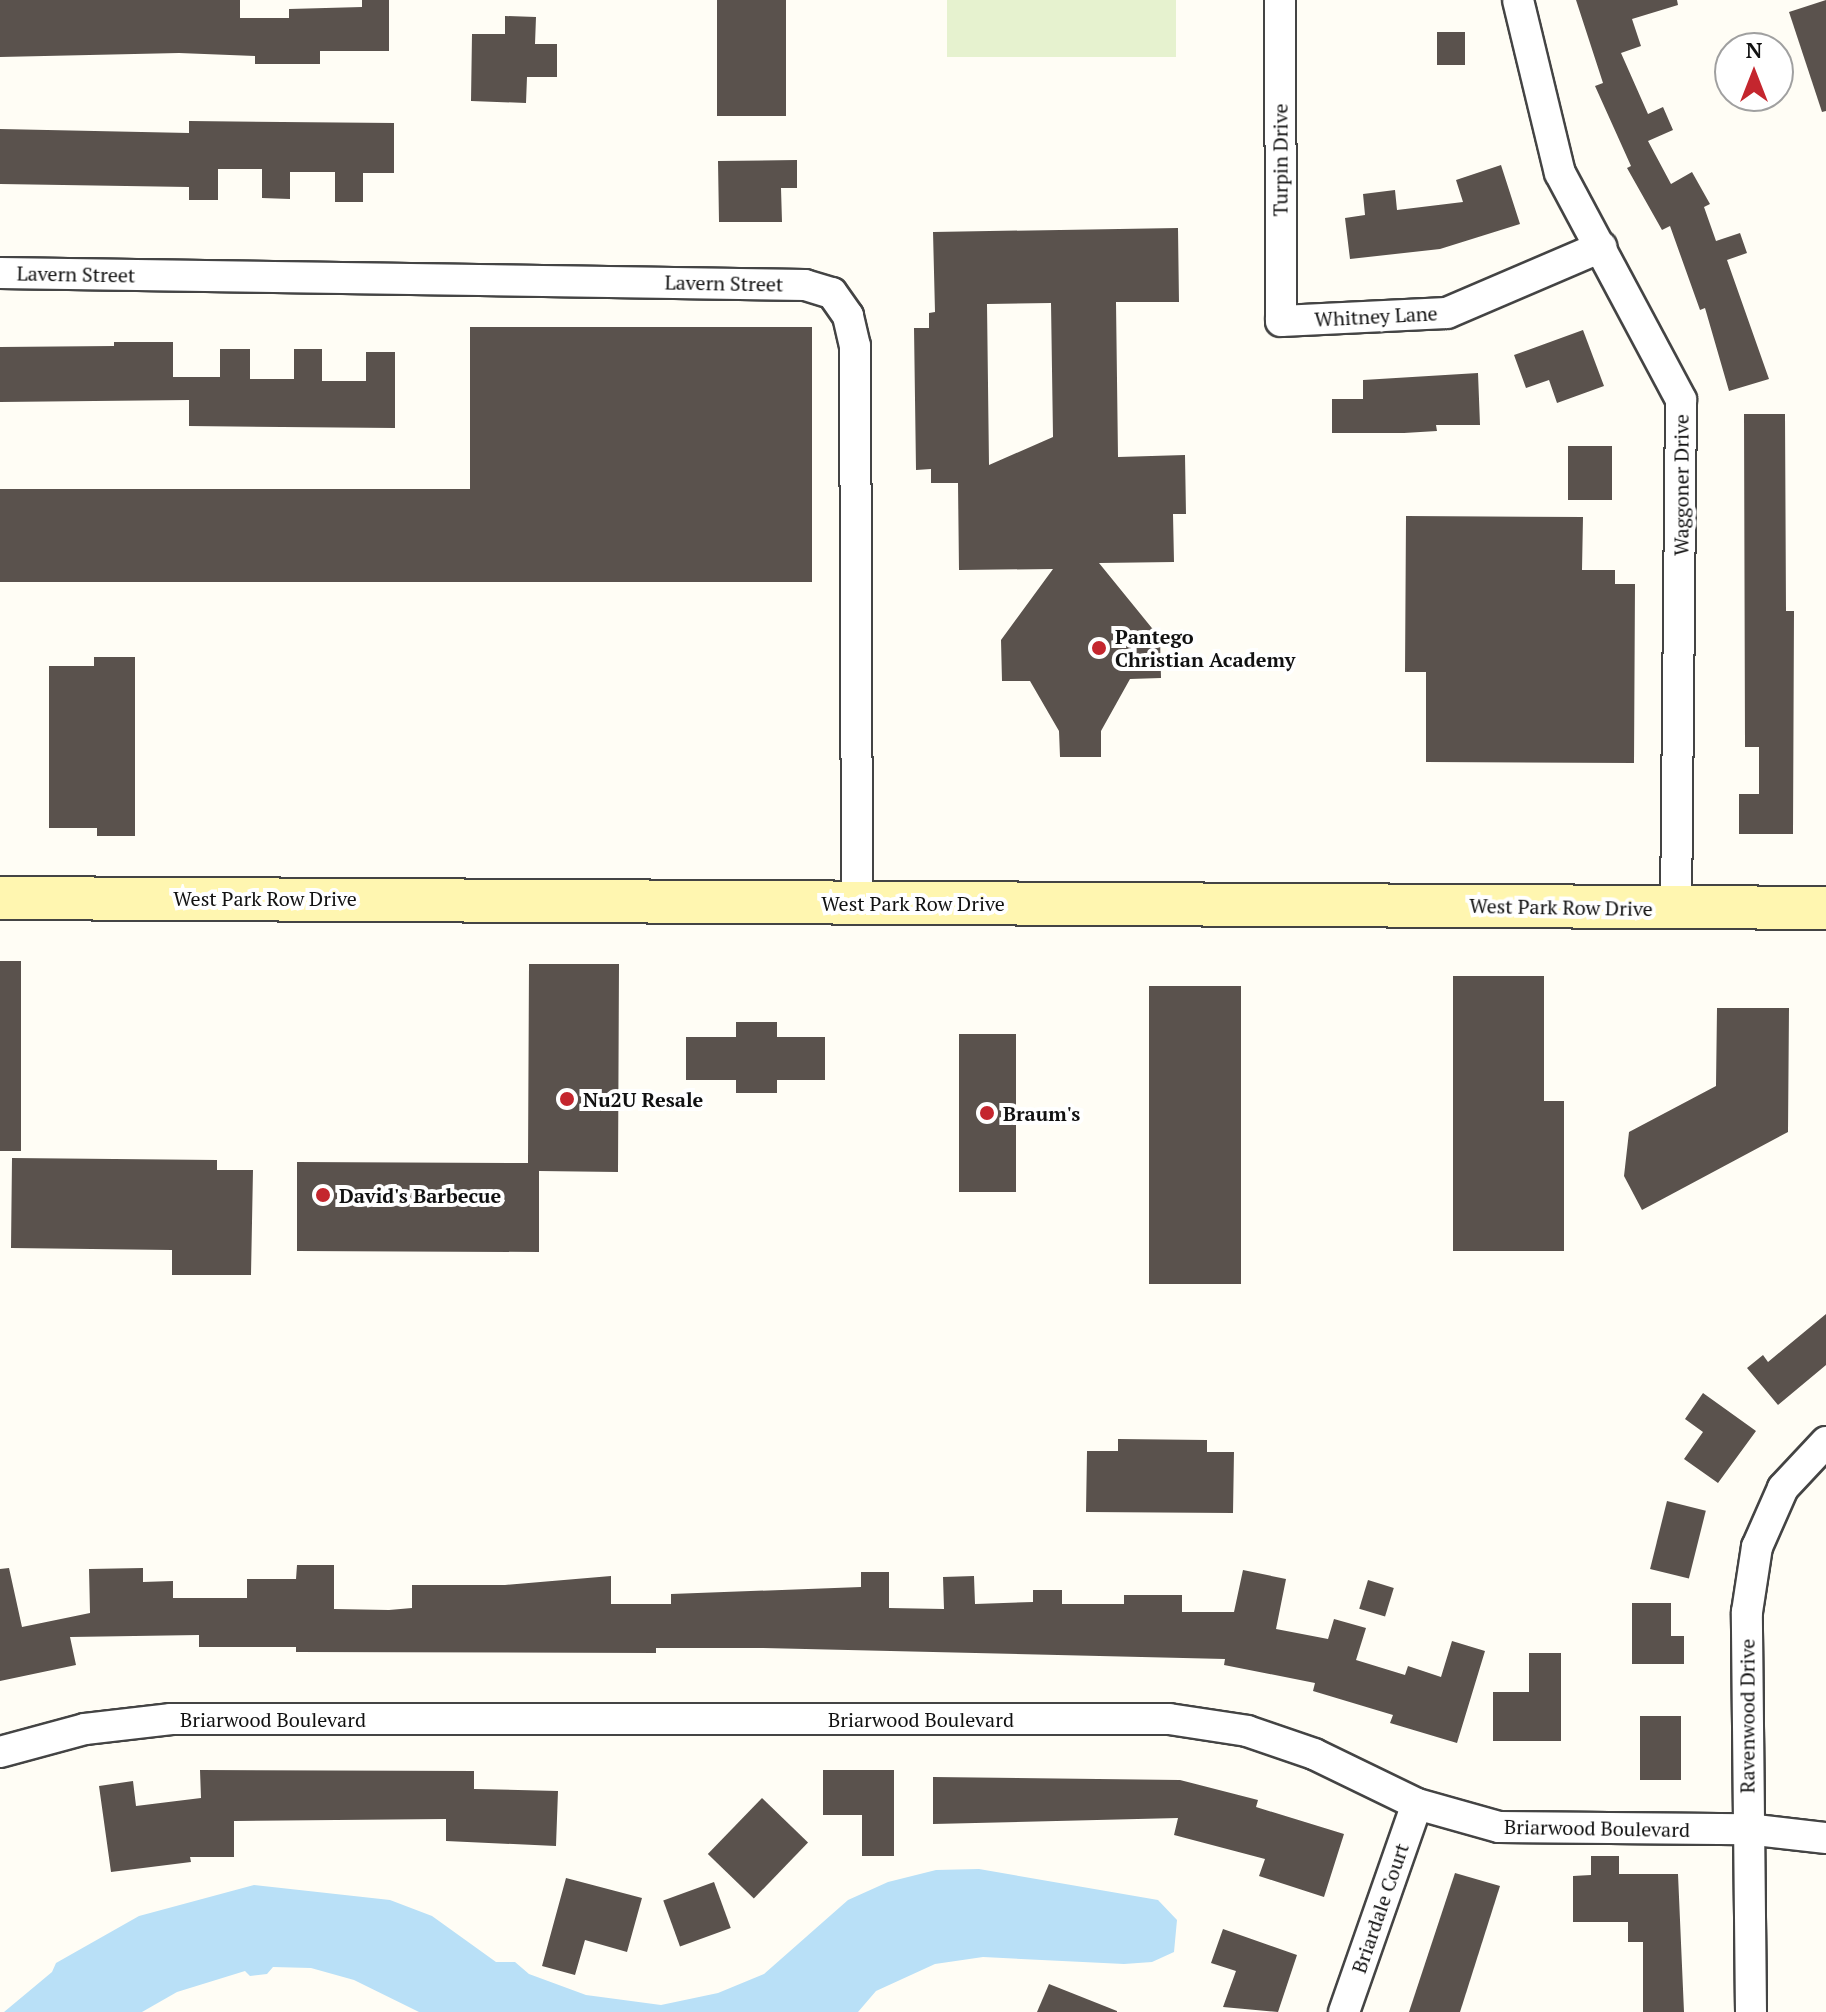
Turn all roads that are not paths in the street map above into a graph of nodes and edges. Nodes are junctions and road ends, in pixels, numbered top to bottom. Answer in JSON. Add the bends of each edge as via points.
{"nodes":[{"id":1,"x":1280,"y":0,"type":"edge"},
{"id":2,"x":1518,"y":0,"type":"edge"},
{"id":3,"x":1601,"y":247,"type":"junction"},
{"id":4,"x":0,"y":273,"type":"edge"},
{"id":5,"x":1281,"y":321,"type":"joint"},
{"id":6,"x":0,"y":898,"type":"edge"},
{"id":7,"x":857,"y":903,"type":"junction"},
{"id":8,"x":1826,"y":908,"type":"edge"},
{"id":9,"x":1676,"y":909,"type":"junction"},
{"id":10,"x":1826,"y":1442,"type":"edge"},
{"id":11,"x":0,"y":1752,"type":"edge"},
{"id":12,"x":1417,"y":1804,"type":"junction"},
{"id":13,"x":1747,"y":1829,"type":"junction"},
{"id":14,"x":1826,"y":1838,"type":"edge"},
{"id":15,"x":1344,"y":2012,"type":"edge"},
{"id":16,"x":1751,"y":2012,"type":"edge"}],
"edges":[{"from":1,"to":5,"type":"street","name":"Turpin Drive"},
{"from":2,"to":3,"type":"street","name":"Waggoner Drive","via":[[1560,173]]},
{"from":3,"to":5,"type":"street","name":"Whitney Lane","via":[[1447,313]]},
{"from":3,"to":9,"type":"street","name":"Waggoner Drive","via":[[1681,400]]},
{"from":4,"to":7,"type":"street","name":"Lavern Street","via":[[805,285],[832,293],[848,316],[855,346]]},
{"from":6,"to":7,"type":"main road","name":"West Park Row Drive"},
{"from":7,"to":9,"type":"main road","name":"West Park Row Drive"},
{"from":8,"to":9,"type":"main road","name":"West Park Row Drive"},
{"from":10,"to":13,"type":"street","name":"Ravenwood Drive","via":[[1783,1488],[1757,1547],[1747,1612]]},
{"from":11,"to":12,"type":"street","name":"Briarwood Boulevard","via":[[85,1729],[171,1719],[1169,1719],[1247,1731],[1301,1749]]},
{"from":12,"to":13,"type":"street","name":"Briarwood Boulevard","via":[[1499,1827]]},
{"from":12,"to":15,"type":"street","name":"Briardale Court"},
{"from":13,"to":14,"type":"street","name":"Briarwood Boulevard"},
{"from":13,"to":16,"type":"street","name":"Ravenwood Drive"}]}
